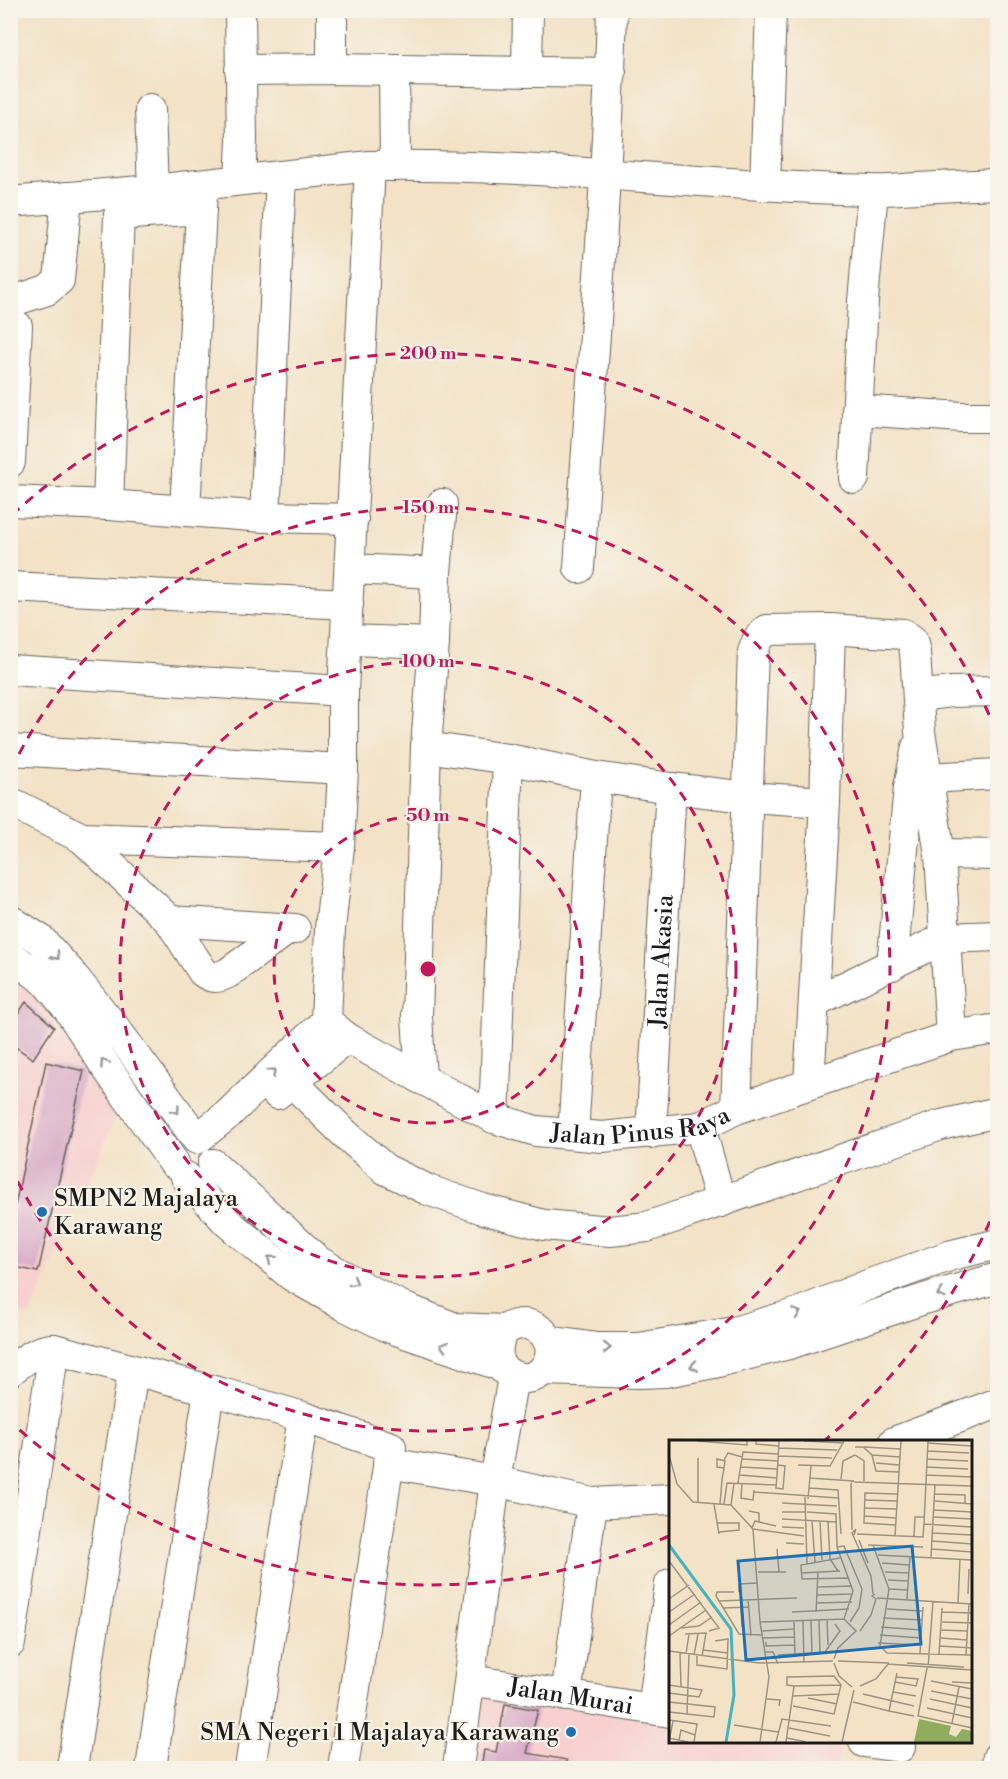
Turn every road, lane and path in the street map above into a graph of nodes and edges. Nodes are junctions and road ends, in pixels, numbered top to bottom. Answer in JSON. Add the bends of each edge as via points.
{"nodes":[{"id":1,"x":240,"y":10,"type":"edge"},
{"id":2,"x":332,"y":10,"type":"edge"},
{"id":3,"x":528,"y":10,"type":"edge"},
{"id":4,"x":612,"y":10,"type":"edge"},
{"id":5,"x":771,"y":10,"type":"edge"},
{"id":6,"x":332,"y":69,"type":"junction"},
{"id":7,"x":240,"y":70,"type":"junction"},
{"id":8,"x":394,"y":71,"type":"junction"},
{"id":9,"x":527,"y":72,"type":"junction"},
{"id":10,"x":610,"y":73,"type":"junction"},
{"id":11,"x":150,"y":109,"type":"dead end"},
{"id":12,"x":383,"y":166,"type":"junction"},
{"id":13,"x":604,"y":173,"type":"junction"},
{"id":14,"x":281,"y":176,"type":"junction"},
{"id":15,"x":240,"y":180,"type":"junction"},
{"id":16,"x":998,"y":184,"type":"edge"},
{"id":17,"x":765,"y":186,"type":"junction"},
{"id":18,"x":153,"y":189,"type":"junction"},
{"id":19,"x":873,"y":191,"type":"junction"},
{"id":20,"x":67,"y":197,"type":"junction"},
{"id":21,"x":202,"y":197,"type":"junction"},
{"id":22,"x":10,"y":202,"type":"edge"},
{"id":23,"x":14,"y":314,"type":"edge"},
{"id":24,"x":857,"y":410,"type":"junction"},
{"id":25,"x":998,"y":417,"type":"edge"},
{"id":26,"x":10,"y":462,"type":"edge"},
{"id":27,"x":854,"y":478,"type":"dead end"},
{"id":28,"x":10,"y":501,"type":"edge"},
{"id":29,"x":442,"y":504,"type":"dead end"},
{"id":30,"x":108,"y":506,"type":"junction"},
{"id":31,"x":185,"y":511,"type":"junction"},
{"id":32,"x":265,"y":517,"type":"junction"},
{"id":33,"x":352,"y":519,"type":"junction"},
{"id":34,"x":579,"y":568,"type":"dead end"},
{"id":35,"x":350,"y":569,"type":"junction"},
{"id":36,"x":436,"y":573,"type":"junction"},
{"id":37,"x":10,"y":587,"type":"edge"},
{"id":38,"x":348,"y":604,"type":"junction"},
{"id":39,"x":831,"y":628,"type":"junction"},
{"id":40,"x":347,"y":640,"type":"junction"},
{"id":41,"x":434,"y":643,"type":"junction"},
{"id":42,"x":10,"y":670,"type":"edge"},
{"id":43,"x":343,"y":691,"type":"junction"},
{"id":44,"x":998,"y":691,"type":"edge"},
{"id":45,"x":918,"y":696,"type":"junction"},
{"id":46,"x":920,"y":732,"type":"junction"},
{"id":47,"x":426,"y":747,"type":"junction"},
{"id":48,"x":10,"y":750,"type":"edge"},
{"id":49,"x":508,"y":759,"type":"junction"},
{"id":50,"x":343,"y":769,"type":"junction"},
{"id":51,"x":998,"y":774,"type":"edge"},
{"id":52,"x":596,"y":777,"type":"junction"},
{"id":53,"x":928,"y":778,"type":"junction"},
{"id":54,"x":671,"y":788,"type":"junction"},
{"id":55,"x":747,"y":797,"type":"junction"},
{"id":56,"x":10,"y":802,"type":"edge"},
{"id":57,"x":825,"y":802,"type":"junction"},
{"id":58,"x":82,"y":838,"type":"junction"},
{"id":59,"x":339,"y":847,"type":"junction"},
{"id":60,"x":940,"y":854,"type":"junction"},
{"id":61,"x":998,"y":855,"type":"edge"},
{"id":62,"x":10,"y":920,"type":"edge"},
{"id":63,"x":170,"y":921,"type":"junction"},
{"id":64,"x":330,"y":929,"type":"junction"},
{"id":65,"x":287,"y":930,"type":"junction"},
{"id":66,"x":998,"y":936,"type":"edge"},
{"id":67,"x":945,"y":938,"type":"junction"},
{"id":68,"x":10,"y":955,"type":"edge"},
{"id":69,"x":892,"y":965,"type":"junction"},
{"id":70,"x":814,"y":1002,"type":"junction"},
{"id":71,"x":333,"y":1017,"type":"junction"},
{"id":72,"x":998,"y":1029,"type":"edge"},
{"id":73,"x":951,"y":1036,"type":"junction"},
{"id":74,"x":422,"y":1079,"type":"junction"},
{"id":75,"x":292,"y":1082,"type":"junction"},
{"id":76,"x":809,"y":1084,"type":"junction"},
{"id":77,"x":736,"y":1109,"type":"junction"},
{"id":78,"x":998,"y":1112,"type":"edge"},
{"id":79,"x":494,"y":1118,"type":"junction"},
{"id":80,"x":700,"y":1128,"type":"junction"},
{"id":81,"x":651,"y":1133,"type":"junction"},
{"id":82,"x":573,"y":1134,"type":"junction"},
{"id":83,"x":208,"y":1151,"type":"junction"},
{"id":84,"x":180,"y":1170,"type":"junction"},
{"id":85,"x":721,"y":1202,"type":"junction"},
{"id":86,"x":998,"y":1244,"type":"edge"},
{"id":87,"x":998,"y":1278,"type":"edge"},
{"id":88,"x":505,"y":1330,"type":"junction"},
{"id":89,"x":549,"y":1341,"type":"junction"},
{"id":90,"x":737,"y":1344,"type":"junction"},
{"id":91,"x":54,"y":1349,"type":"junction"},
{"id":92,"x":10,"y":1371,"type":"edge"},
{"id":93,"x":133,"y":1371,"type":"junction"},
{"id":94,"x":520,"y":1373,"type":"junction"},
{"id":95,"x":217,"y":1392,"type":"junction"},
{"id":96,"x":998,"y":1403,"type":"edge"},
{"id":97,"x":303,"y":1417,"type":"junction"},
{"id":98,"x":941,"y":1433,"type":"edge"},
{"id":99,"x":904,"y":1440,"type":"edge"},
{"id":100,"x":390,"y":1455,"type":"junction"},
{"id":101,"x":496,"y":1474,"type":"junction"},
{"id":102,"x":669,"y":1499,"type":"edge"},
{"id":103,"x":592,"y":1503,"type":"junction"},
{"id":104,"x":669,"y":1600,"type":"edge"},
{"id":105,"x":10,"y":1643,"type":"edge"},
{"id":106,"x":470,"y":1680,"type":"junction"},
{"id":107,"x":566,"y":1696,"type":"junction"},
{"id":108,"x":662,"y":1710,"type":"edge"},
{"id":109,"x":868,"y":1743,"type":"edge"},
{"id":110,"x":899,"y":1752,"type":"edge"},
{"id":111,"x":998,"y":1757,"type":"edge"},
{"id":112,"x":72,"y":1768,"type":"edge"},
{"id":113,"x":151,"y":1768,"type":"edge"},
{"id":114,"x":169,"y":1768,"type":"edge"},
{"id":115,"x":250,"y":1768,"type":"edge"},
{"id":116,"x":343,"y":1768,"type":"edge"},
{"id":117,"x":458,"y":1768,"type":"edge"},
{"id":118,"x":996,"y":1768,"type":"edge"}],
"edges":[{"from":1,"to":7,"type":"street"},
{"from":2,"to":6,"type":"street"},
{"from":3,"to":9,"type":"street"},
{"from":4,"to":10,"type":"street"},
{"from":5,"to":17,"type":"street"},
{"from":6,"to":7,"type":"street"},
{"from":6,"to":8,"type":"street"},
{"from":7,"to":15,"type":"street"},
{"from":8,"to":9,"type":"street"},
{"from":8,"to":12,"type":"street"},
{"from":9,"to":10,"type":"street"},
{"from":10,"to":13,"type":"street"},
{"from":11,"to":18,"type":"street"},
{"from":12,"to":13,"type":"street"},
{"from":12,"to":14,"type":"street"},
{"from":12,"to":33,"type":"street"},
{"from":13,"to":17,"type":"street"},
{"from":13,"to":34,"type":"street"},
{"from":14,"to":15,"type":"street"},
{"from":14,"to":32,"type":"street"},
{"from":15,"to":21,"type":"street"},
{"from":16,"to":19,"type":"street"},
{"from":17,"to":19,"type":"street"},
{"from":18,"to":20,"type":"street"},
{"from":18,"to":21,"type":"street"},
{"from":19,"to":24,"type":"street"},
{"from":20,"to":22,"type":"street"},
{"from":20,"to":23,"type":"street","via":[[59,280]]},
{"from":21,"to":30,"type":"street","via":[[119,215]]},
{"from":21,"to":31,"type":"street"},
{"from":23,"to":26,"type":"street"},
{"from":24,"to":25,"type":"street"},
{"from":24,"to":27,"type":"street"},
{"from":28,"to":30,"type":"street"},
{"from":29,"to":36,"type":"street"},
{"from":30,"to":31,"type":"street"},
{"from":31,"to":32,"type":"street"},
{"from":32,"to":33,"type":"street"},
{"from":33,"to":35,"type":"street"},
{"from":35,"to":36,"type":"street"},
{"from":35,"to":38,"type":"street"},
{"from":36,"to":41,"type":"street"},
{"from":37,"to":38,"type":"street"},
{"from":38,"to":40,"type":"street"},
{"from":39,"to":45,"type":"street","via":[[903,634],[912,640]]},
{"from":39,"to":55,"type":"street","via":[[768,630],[758,639],[753,652]]},
{"from":39,"to":57,"type":"street"},
{"from":40,"to":41,"type":"street"},
{"from":40,"to":43,"type":"street"},
{"from":41,"to":47,"type":"street"},
{"from":42,"to":43,"type":"street"},
{"from":43,"to":50,"type":"street"},
{"from":44,"to":45,"type":"street"},
{"from":45,"to":46,"type":"street"},
{"from":46,"to":53,"type":"street"},
{"from":46,"to":69,"type":"street","via":[[909,787]]},
{"from":47,"to":49,"type":"street"},
{"from":47,"to":74,"type":"street","via":[[417,1016]]},
{"from":48,"to":50,"type":"street"},
{"from":49,"to":52,"type":"street"},
{"from":49,"to":79,"type":"street"},
{"from":50,"to":59,"type":"street"},
{"from":51,"to":53,"type":"street"},
{"from":52,"to":54,"type":"street"},
{"from":52,"to":82,"type":"street"},
{"from":53,"to":60,"type":"street"},
{"from":54,"to":55,"type":"street"},
{"from":54,"to":81,"type":"street","name":"Jalan Akasia"},
{"from":55,"to":57,"type":"street"},
{"from":55,"to":77,"type":"street"},
{"from":56,"to":58,"type":"street"},
{"from":57,"to":70,"type":"street"},
{"from":58,"to":59,"type":"street"},
{"from":58,"to":63,"type":"street"},
{"from":59,"to":64,"type":"street"},
{"from":60,"to":61,"type":"street"},
{"from":60,"to":67,"type":"street"},
{"from":62,"to":83,"type":"street","one_way":true,"via":[[41,940],[69,971]]},
{"from":63,"to":65,"type":"street"},
{"from":63,"to":65,"type":"street","via":[[202,972],[214,978],[222,977]]},
{"from":64,"to":65,"type":"street"},
{"from":64,"to":71,"type":"street"},
{"from":66,"to":67,"type":"street"},
{"from":67,"to":69,"type":"street"},
{"from":67,"to":73,"type":"street"},
{"from":84,"to":68,"type":"street","one_way":true,"via":[[69,1010],[45,981]]},
{"from":69,"to":70,"type":"street"},
{"from":70,"to":76,"type":"street"},
{"from":71,"to":74,"type":"street","name":"Jalan Pinus Raya"},
{"from":71,"to":75,"type":"street"},
{"from":83,"to":71,"type":"street","one_way":true,"via":[[225,1116]]},
{"from":72,"to":73,"type":"street","name":"Jalan Pinus Raya"},
{"from":73,"to":76,"type":"street","name":"Jalan Pinus Raya"},
{"from":74,"to":79,"type":"street","name":"Jalan Pinus Raya"},
{"from":75,"to":83,"type":"street"},
{"from":75,"to":85,"type":"street","via":[[386,1169],[428,1191],[483,1209],[544,1225],[610,1231],[647,1227]]},
{"from":76,"to":77,"type":"street","name":"Jalan Pinus Raya"},
{"from":77,"to":80,"type":"street","name":"Jalan Pinus Raya"},
{"from":78,"to":85,"type":"street","via":[[941,1125]]},
{"from":79,"to":82,"type":"street","name":"Jalan Pinus Raya","via":[[536,1131]]},
{"from":80,"to":81,"type":"street","name":"Jalan Pinus Raya"},
{"from":80,"to":85,"type":"street"},
{"from":81,"to":82,"type":"street","name":"Jalan Pinus Raya","via":[[602,1137]]},
{"from":83,"to":84,"type":"street","via":[[191,1139],[180,1145],[174,1156]]},
{"from":83,"to":88,"type":"street","one_way":true,"via":[[318,1261],[364,1288],[455,1328]]},
{"from":94,"to":84,"type":"street","one_way":true,"via":[[388,1328],[292,1276],[228,1222]]},
{"from":90,"to":86,"type":"street","one_way":true,"via":[[798,1314],[952,1255]]},
{"from":87,"to":90,"type":"street","one_way":true,"via":[[789,1344]]},
{"from":88,"to":89,"type":"street","via":[[524,1324],[534,1326]]},
{"from":88,"to":94,"type":"street","via":[[496,1352]]},
{"from":89,"to":90,"type":"street","one_way":true,"via":[[597,1348]]},
{"from":89,"to":94,"type":"street","via":[[549,1361]]},
{"from":90,"to":94,"type":"street","one_way":true,"via":[[665,1372]]},
{"from":91,"to":92,"type":"street","via":[[38,1352]]},
{"from":91,"to":93,"type":"street"},
{"from":91,"to":105,"type":"street"},
{"from":93,"to":95,"type":"street"},
{"from":93,"to":112,"type":"street"},
{"from":94,"to":101,"type":"street","via":[[512,1442]]},
{"from":95,"to":97,"type":"street"},
{"from":95,"to":113,"type":"street"},
{"from":95,"to":114,"type":"street"},
{"from":96,"to":98,"type":"street"},
{"from":97,"to":100,"type":"street"},
{"from":97,"to":115,"type":"street"},
{"from":98,"to":99,"type":"street"},
{"from":100,"to":101,"type":"street"},
{"from":100,"to":116,"type":"street"},
{"from":101,"to":103,"type":"street"},
{"from":101,"to":106,"type":"street"},
{"from":102,"to":103,"type":"street"},
{"from":103,"to":107,"type":"street"},
{"from":104,"to":108,"type":"street"},
{"from":106,"to":107,"type":"street","name":"Jalan Murai"},
{"from":106,"to":117,"type":"street"},
{"from":107,"to":108,"type":"street","name":"Jalan Murai"},
{"from":109,"to":110,"type":"street"},
{"from":111,"to":118,"type":"street"}]}
